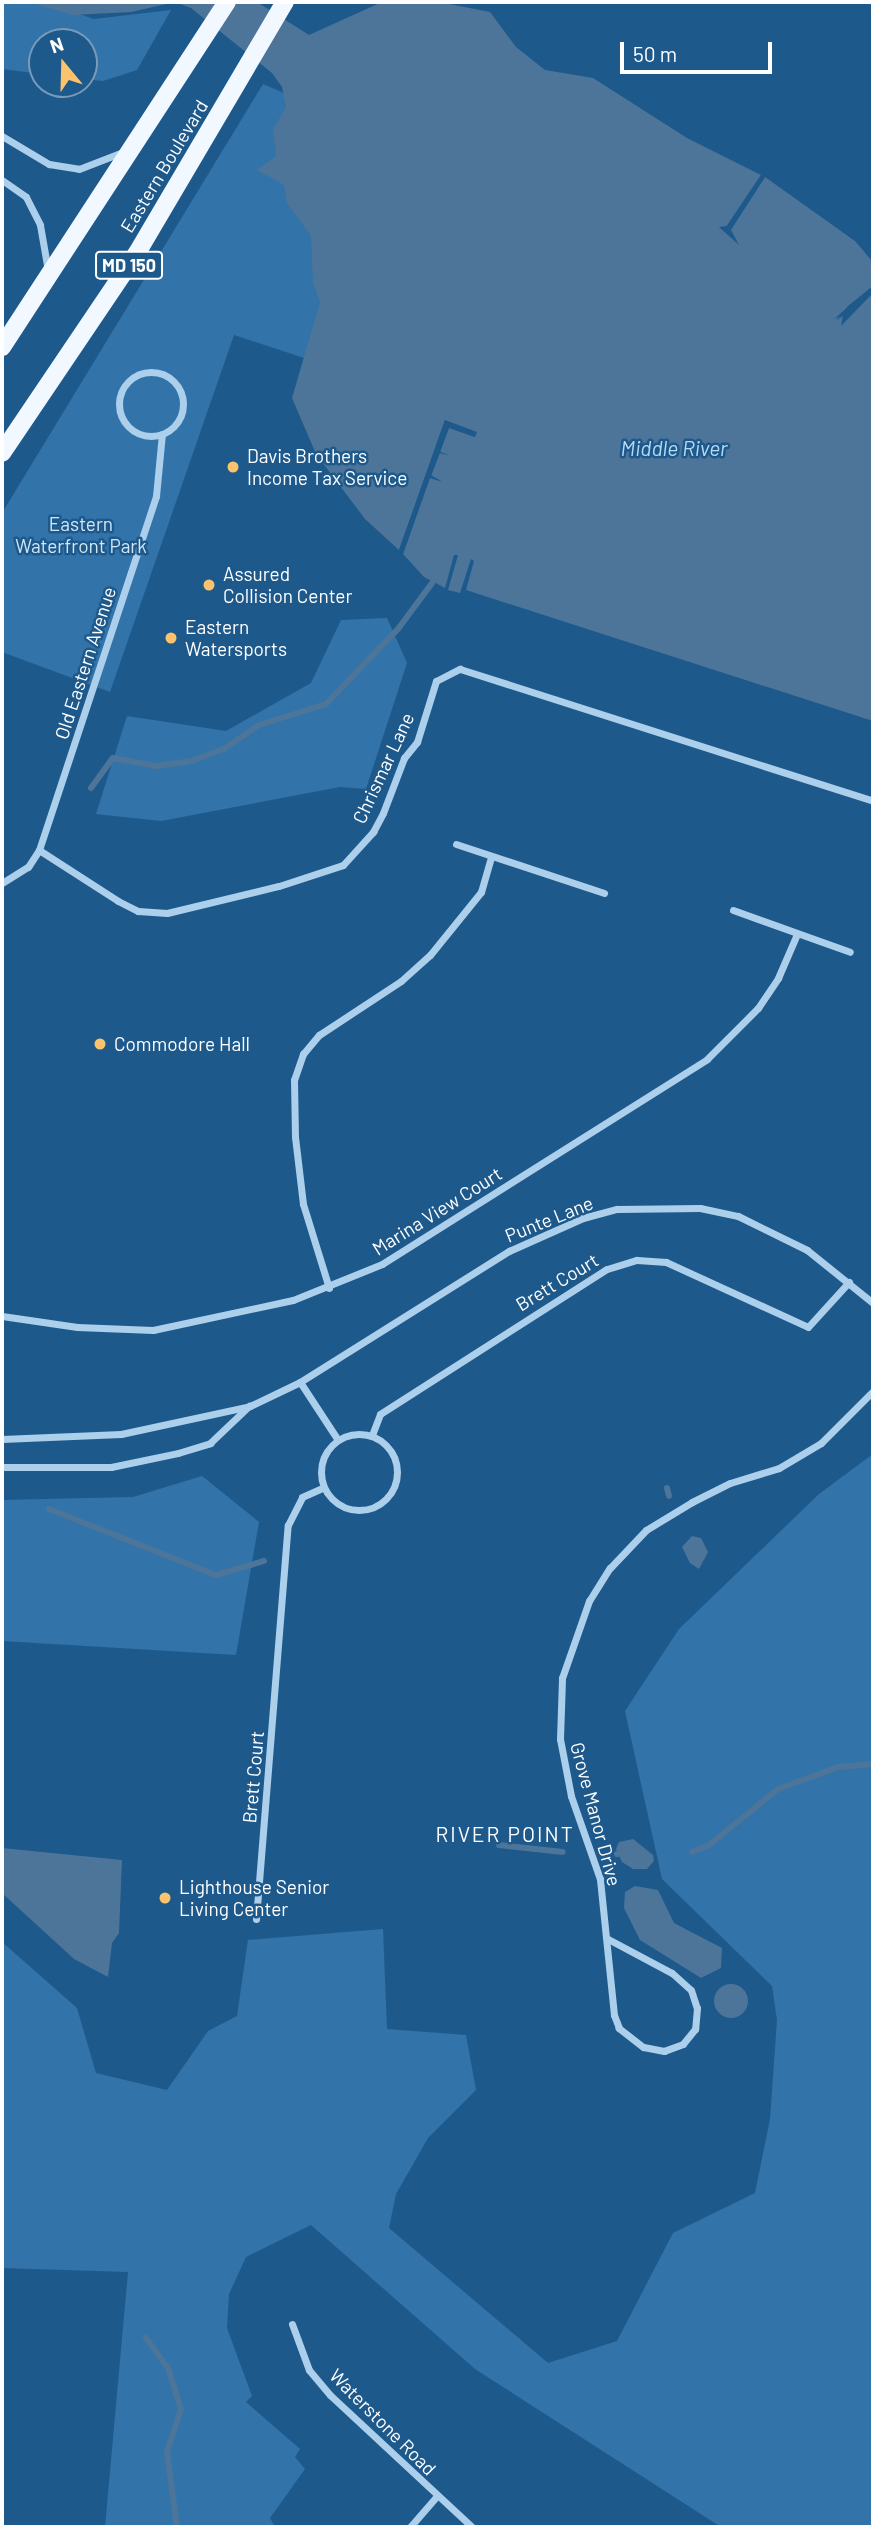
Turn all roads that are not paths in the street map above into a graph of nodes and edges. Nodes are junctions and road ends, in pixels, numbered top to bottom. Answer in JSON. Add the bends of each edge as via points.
{"nodes":[{"id":1,"x":227,"y":2,"type":"edge"},
{"id":2,"x":285,"y":2,"type":"edge"},
{"id":3,"x":2,"y":136,"type":"edge"},
{"id":4,"x":130,"y":149,"type":"junction"},
{"id":5,"x":2,"y":180,"type":"edge"},
{"id":6,"x":48,"y":277,"type":"junction"},
{"id":7,"x":2,"y":347,"type":"edge"},
{"id":8,"x":162,"y":434,"type":"junction"},
{"id":9,"x":2,"y":453,"type":"edge"},
{"id":10,"x":873,"y":801,"type":"edge"},
{"id":11,"x":456,"y":844,"type":"dead end"},
{"id":12,"x":39,"y":850,"type":"junction"},
{"id":13,"x":491,"y":856,"type":"junction"},
{"id":14,"x":2,"y":883,"type":"edge"},
{"id":15,"x":604,"y":893,"type":"dead end"},
{"id":16,"x":733,"y":910,"type":"dead end"},
{"id":17,"x":797,"y":934,"type":"junction"},
{"id":18,"x":850,"y":952,"type":"dead end"},
{"id":19,"x":849,"y":1282,"type":"junction"},
{"id":20,"x":329,"y":1288,"type":"junction"},
{"id":21,"x":873,"y":1303,"type":"edge"},
{"id":22,"x":2,"y":1316,"type":"edge"},
{"id":23,"x":300,"y":1382,"type":"junction"},
{"id":24,"x":873,"y":1391,"type":"edge"},
{"id":25,"x":250,"y":1406,"type":"junction"},
{"id":26,"x":372,"y":1436,"type":"junction"},
{"id":27,"x":2,"y":1439,"type":"edge"},
{"id":28,"x":338,"y":1440,"type":"junction"},
{"id":29,"x":2,"y":1467,"type":"edge"},
{"id":30,"x":324,"y":1487,"type":"junction"},
{"id":31,"x":256,"y":1919,"type":"dead end"},
{"id":32,"x":608,"y":1940,"type":"junction"},
{"id":33,"x":292,"y":2324,"type":"dead end"},
{"id":34,"x":436,"y":2497,"type":"junction"},
{"id":35,"x":410,"y":2527,"type":"edge"},
{"id":36,"x":472,"y":2527,"type":"edge"}],
"edges":[{"from":1,"to":4,"type":"main road","name":"Eastern Boulevard","number":"MD 150"},
{"from":2,"to":9,"type":"main road","name":"Eastern Boulevard","number":"MD 150","via":[[136,254]]},
{"from":3,"to":4,"type":"street","via":[[50,163],[79,169]]},
{"from":4,"to":6,"type":"main road","name":"Eastern Boulevard","number":"MD 150"},
{"from":5,"to":6,"type":"street","via":[[26,197],[40,225]]},
{"from":6,"to":7,"type":"main road","name":"Eastern Boulevard","number":"MD 150"},
{"from":8,"to":8,"type":"street","via":[[181,417],[181,391],[160,373],[140,373],[124,386],[121,415],[133,431]]},
{"from":8,"to":12,"type":"street","name":"Old Eastern Avenue","via":[[156,496]]},
{"from":10,"to":12,"type":"street","name":"Chrismar Lane","via":[[460,669],[436,681],[417,742],[404,758],[383,813],[361,848],[343,864],[279,886],[167,913],[138,911]]},
{"from":11,"to":13,"type":"street"},
{"from":12,"to":14,"type":"street","name":"Old Eastern Avenue","via":[[27,867]]},
{"from":13,"to":15,"type":"street"},
{"from":13,"to":20,"type":"street","via":[[481,892],[430,955],[401,981],[319,1035],[303,1054],[294,1080],[295,1137],[303,1204]]},
{"from":16,"to":17,"type":"street"},
{"from":17,"to":18,"type":"street"},
{"from":17,"to":20,"type":"street","name":"Marina View Court","via":[[778,978],[758,1008],[706,1059],[382,1264]]},
{"from":19,"to":21,"type":"street","name":"Punte Lane"},
{"from":19,"to":23,"type":"street","name":"Punte Lane","via":[[807,1250],[738,1216],[700,1208],[617,1209],[583,1218],[509,1251]]},
{"from":19,"to":26,"type":"street","name":"Brett Court","via":[[808,1327],[666,1262],[637,1260],[607,1269],[380,1413]]},
{"from":20,"to":22,"type":"street","name":"Marina View Court","via":[[153,1330],[77,1327]]},
{"from":23,"to":25,"type":"street","name":"Punte Lane"},
{"from":23,"to":28,"type":"street"},
{"from":24,"to":32,"type":"street","name":"Grove Manor Drive","via":[[821,1443],[779,1468],[701,1497],[646,1530],[610,1568],[589,1601],[562,1678],[560,1739],[571,1796],[600,1879]]},
{"from":25,"to":27,"type":"street","name":"Punte Lane","via":[[121,1434]]},
{"from":25,"to":29,"type":"street","name":"Punte Lane","via":[[210,1443],[178,1453],[111,1467]]},
{"from":26,"to":28,"type":"street","via":[[360,1433]]},
{"from":26,"to":30,"type":"street","via":[[384,1443],[395,1461],[396,1482],[390,1495],[379,1504],[351,1509],[338,1504]]},
{"from":28,"to":30,"type":"street","via":[[320,1467]]},
{"from":30,"to":31,"type":"street","name":"Brett Court","via":[[302,1497],[288,1525]]},
{"from":32,"to":32,"type":"street","name":"Grove Manor Drive","via":[[614,2015],[620,2028],[643,2046],[664,2051],[683,2045],[695,2029],[697,2008],[691,1990],[672,1973]]},
{"from":33,"to":34,"type":"street","name":"Waterstone Road","via":[[309,2370]]},
{"from":34,"to":35,"type":"street"},
{"from":34,"to":36,"type":"street","name":"Waterstone Road"}]}
